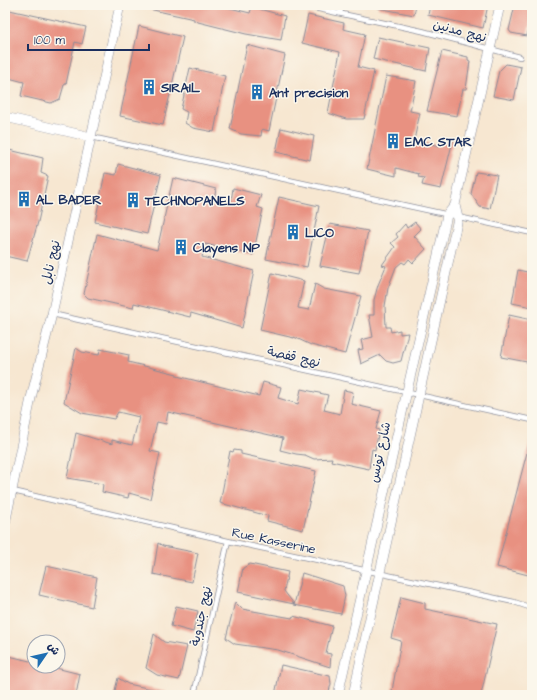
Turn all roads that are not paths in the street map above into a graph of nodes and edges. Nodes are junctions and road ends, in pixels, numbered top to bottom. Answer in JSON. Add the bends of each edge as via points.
{"nodes":[{"id":1,"x":120,"y":5,"type":"edge"},
{"id":2,"x":300,"y":5,"type":"edge"},
{"id":3,"x":342,"y":5,"type":"edge"},
{"id":4,"x":500,"y":5,"type":"edge"},
{"id":5,"x":340,"y":13,"type":"junction"},
{"id":6,"x":490,"y":49,"type":"junction"},
{"id":7,"x":520,"y":57,"type":"dead end"},
{"id":8,"x":5,"y":118,"type":"edge"},
{"id":9,"x":91,"y":137,"type":"junction"},
{"id":10,"x":455,"y":204,"type":"junction"},
{"id":11,"x":447,"y":215,"type":"junction"},
{"id":12,"x":458,"y":218,"type":"junction"},
{"id":13,"x":532,"y":234,"type":"edge"},
{"id":14,"x":52,"y":314,"type":"junction"},
{"id":15,"x":406,"y":392,"type":"junction"},
{"id":16,"x":419,"y":396,"type":"junction"},
{"id":17,"x":532,"y":420,"type":"edge"},
{"id":18,"x":12,"y":491,"type":"junction"},
{"id":19,"x":5,"y":524,"type":"edge"},
{"id":20,"x":228,"y":541,"type":"junction"},
{"id":21,"x":367,"y":570,"type":"junction"},
{"id":22,"x":381,"y":573,"type":"junction"},
{"id":23,"x":532,"y":608,"type":"edge"},
{"id":24,"x":194,"y":695,"type":"edge"},
{"id":25,"x":338,"y":695,"type":"edge"},
{"id":26,"x":353,"y":695,"type":"edge"}],
"edges":[{"from":1,"to":9,"type":"street","name":"نهج نابل"},
{"from":2,"to":5,"type":"lane","name":"نهج مدنين"},
{"from":3,"to":5,"type":"lane"},
{"from":4,"to":6,"type":"street"},
{"from":5,"to":6,"type":"lane","name":"نهج مدنين"},
{"from":6,"to":7,"type":"lane","name":"نهج مدنين"},
{"from":6,"to":10,"type":"street"},
{"from":8,"to":9,"type":"street"},
{"from":9,"to":11,"type":"lane"},
{"from":9,"to":14,"type":"street","name":"نهج نابل"},
{"from":10,"to":11,"type":"street"},
{"from":10,"to":12,"type":"street"},
{"from":11,"to":12,"type":"lane"},
{"from":11,"to":15,"type":"street","name":"شارع تونس"},
{"from":12,"to":13,"type":"lane"},
{"from":12,"to":16,"type":"street"},
{"from":14,"to":15,"type":"lane","name":"نهج قفصة"},
{"from":14,"to":18,"type":"street","name":"نهج نابل"},
{"from":15,"to":16,"type":"lane","name":"نهج قفصة"},
{"from":15,"to":21,"type":"street","name":"شارع تونس"},
{"from":16,"to":17,"type":"lane","name":"نهج قفصة"},
{"from":16,"to":22,"type":"street"},
{"from":18,"to":19,"type":"street","name":"نهج نابل"},
{"from":18,"to":20,"type":"lane","name":"Rue Kasserine"},
{"from":20,"to":21,"type":"lane","name":"Rue Kasserine"},
{"from":20,"to":24,"type":"lane","name":"نهج جندوبة"},
{"from":21,"to":22,"type":"lane","name":"Rue Kasserine"},
{"from":21,"to":25,"type":"street","name":"شارع تونس"},
{"from":22,"to":23,"type":"lane","name":"Rue Kasserine"},
{"from":22,"to":26,"type":"street"}]}
